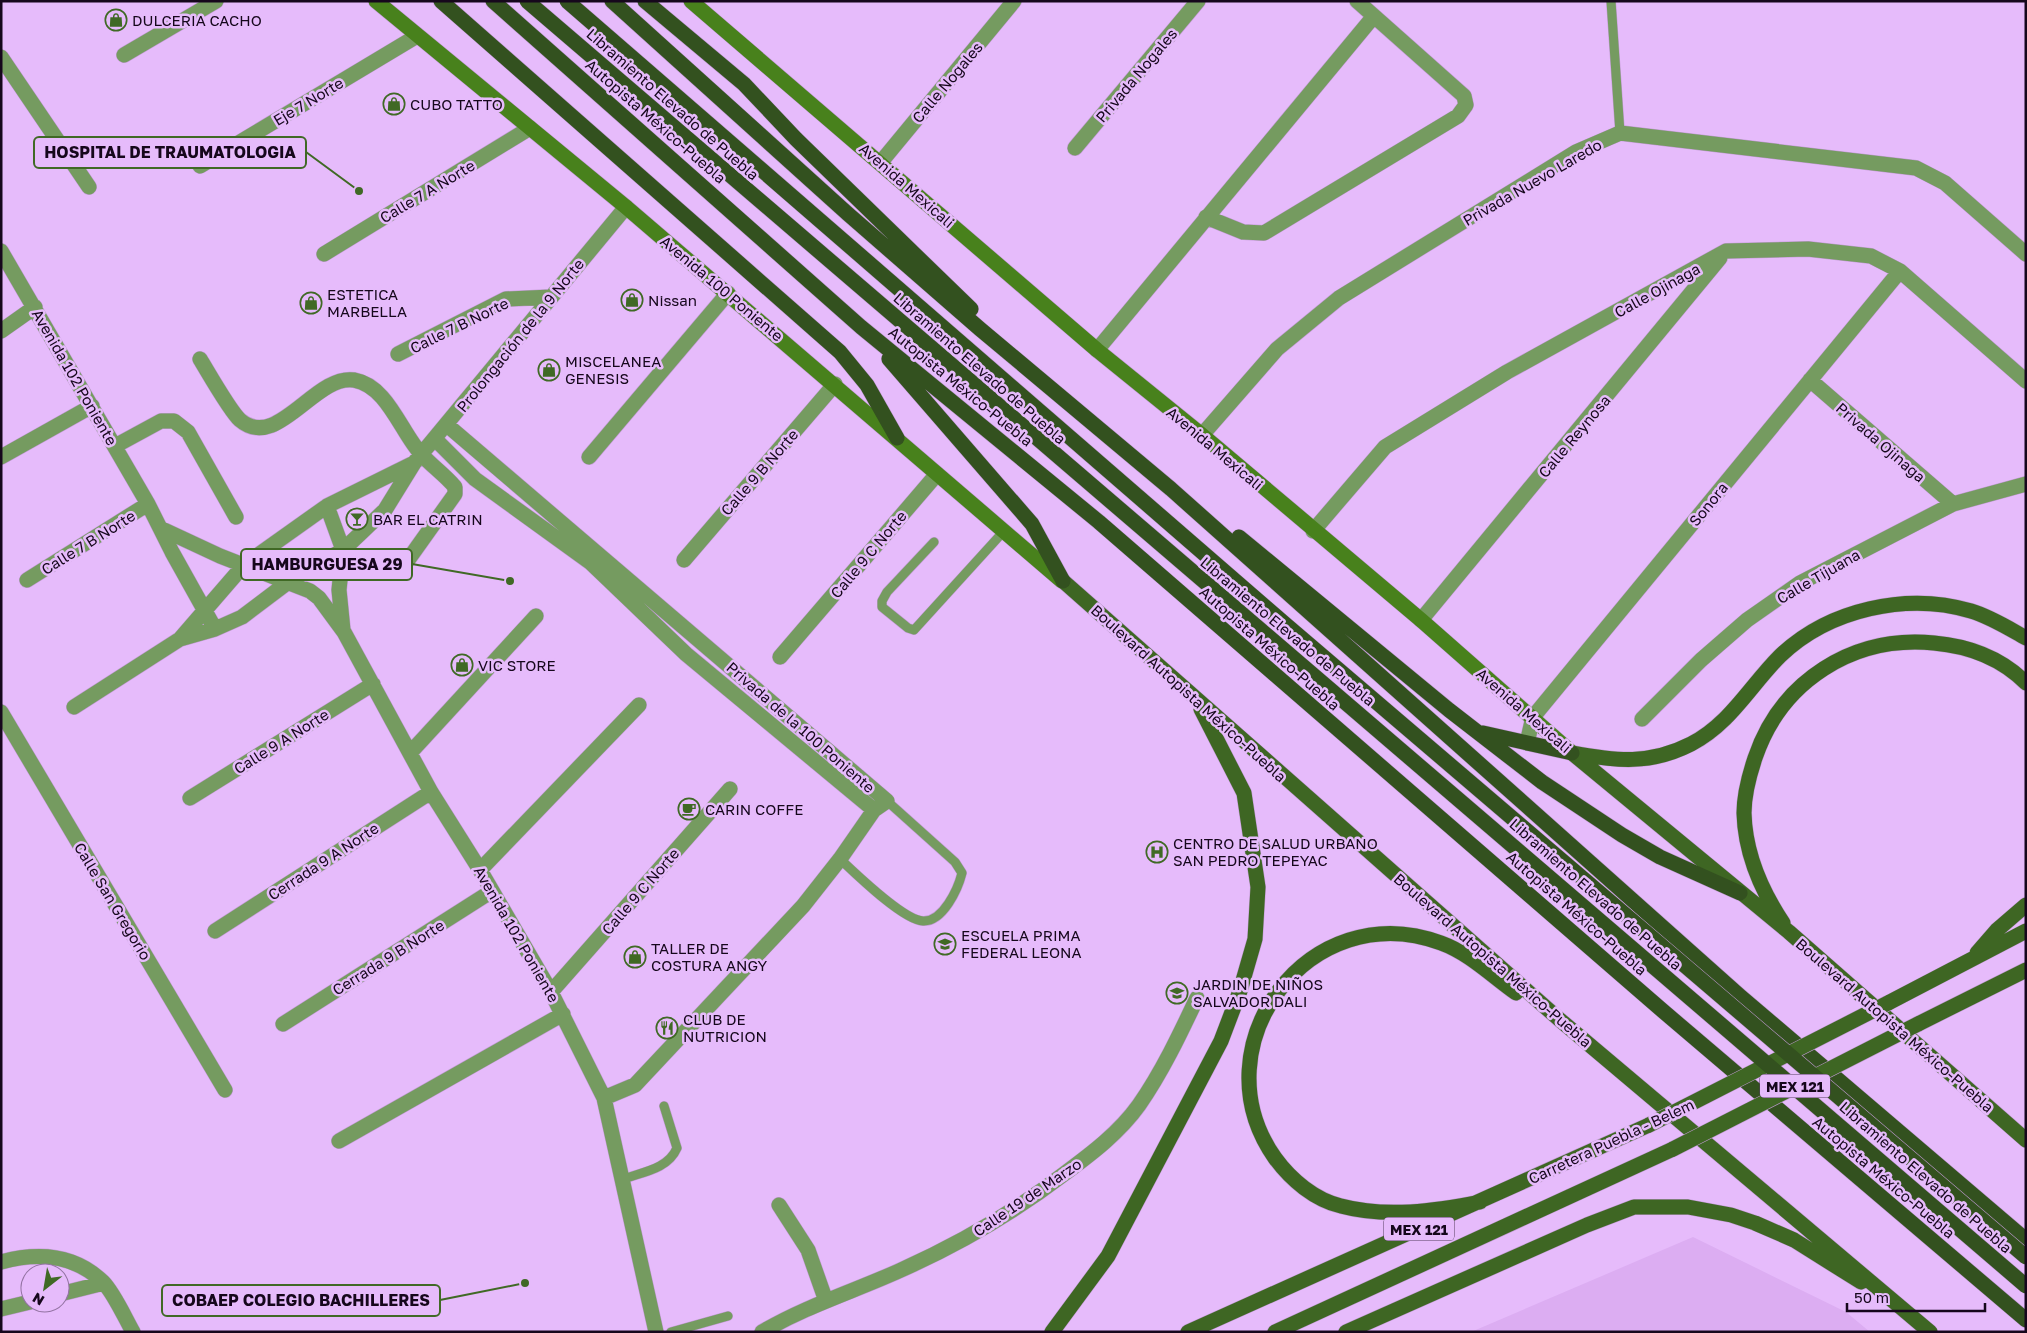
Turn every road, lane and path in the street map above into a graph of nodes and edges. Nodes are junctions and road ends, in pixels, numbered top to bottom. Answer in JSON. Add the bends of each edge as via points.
{"nodes":[{"id":1,"x":216,"y":1,"type":"edge"},
{"id":2,"x":376,"y":1,"type":"edge"},
{"id":3,"x":441,"y":1,"type":"edge"},
{"id":4,"x":493,"y":1,"type":"edge"},
{"id":5,"x":528,"y":1,"type":"edge"},
{"id":6,"x":567,"y":1,"type":"edge"},
{"id":7,"x":612,"y":1,"type":"edge"},
{"id":8,"x":645,"y":1,"type":"edge"},
{"id":9,"x":691,"y":1,"type":"edge"},
{"id":10,"x":1014,"y":1,"type":"edge"},
{"id":11,"x":1198,"y":1,"type":"edge"},
{"id":12,"x":1357,"y":1,"type":"edge"},
{"id":13,"x":1611,"y":1,"type":"edge"},
{"id":14,"x":1374,"y":16,"type":"junction"},
{"id":15,"x":416,"y":36,"type":"junction"},
{"id":16,"x":124,"y":56,"type":"dead end"},
{"id":17,"x":1,"y":57,"type":"edge"},
{"id":18,"x":530,"y":128,"type":"junction"},
{"id":19,"x":1620,"y":133,"type":"junction"},
{"id":20,"x":1075,"y":148,"type":"dead end"},
{"id":21,"x":881,"y":162,"type":"junction"},
{"id":22,"x":200,"y":166,"type":"dead end"},
{"id":23,"x":89,"y":187,"type":"dead end"},
{"id":24,"x":626,"y":207,"type":"junction"},
{"id":25,"x":1206,"y":217,"type":"junction"},
{"id":26,"x":1,"y":251,"type":"edge"},
{"id":27,"x":1726,"y":251,"type":"junction"},
{"id":28,"x":324,"y":254,"type":"dead end"},
{"id":29,"x":2026,"y":254,"type":"edge"},
{"id":30,"x":1900,"y":271,"type":"junction"},
{"id":31,"x":728,"y":293,"type":"junction"},
{"id":32,"x":550,"y":297,"type":"junction"},
{"id":33,"x":35,"y":307,"type":"junction"},
{"id":34,"x":862,"y":327,"type":"junction"},
{"id":35,"x":1,"y":331,"type":"edge"},
{"id":36,"x":1097,"y":350,"type":"junction"},
{"id":37,"x":398,"y":354,"type":"dead end"},
{"id":38,"x":200,"y":359,"type":"dead end"},
{"id":39,"x":1810,"y":380,"type":"junction"},
{"id":40,"x":2026,"y":381,"type":"edge"},
{"id":41,"x":835,"y":384,"type":"junction"},
{"id":42,"x":92,"y":406,"type":"junction"},
{"id":43,"x":1084,"y":414,"type":"junction"},
{"id":44,"x":447,"y":425,"type":"junction"},
{"id":45,"x":1202,"y":435,"type":"junction"},
{"id":46,"x":896,"y":438,"type":"junction"},
{"id":47,"x":435,"y":439,"type":"junction"},
{"id":48,"x":114,"y":446,"type":"junction"},
{"id":49,"x":1,"y":457,"type":"edge"},
{"id":50,"x":589,"y":457,"type":"dead end"},
{"id":51,"x":417,"y":459,"type":"junction"},
{"id":52,"x":937,"y":474,"type":"junction"},
{"id":53,"x":2026,"y":484,"type":"edge"},
{"id":54,"x":1171,"y":489,"type":"junction"},
{"id":55,"x":148,"y":504,"type":"junction"},
{"id":56,"x":1953,"y":504,"type":"junction"},
{"id":57,"x":327,"y":506,"type":"junction"},
{"id":58,"x":236,"y":517,"type":"dead end"},
{"id":59,"x":162,"y":529,"type":"junction"},
{"id":60,"x":1004,"y":531,"type":"junction"},
{"id":61,"x":1313,"y":531,"type":"junction"},
{"id":62,"x":934,"y":542,"type":"dead end"},
{"id":63,"x":343,"y":550,"type":"junction"},
{"id":64,"x":408,"y":560,"type":"dead end"},
{"id":65,"x":684,"y":560,"type":"dead end"},
{"id":66,"x":244,"y":565,"type":"junction"},
{"id":67,"x":27,"y":580,"type":"dead end"},
{"id":68,"x":1063,"y":581,"type":"junction"},
{"id":69,"x":287,"y":583,"type":"junction"},
{"id":70,"x":203,"y":611,"type":"junction"},
{"id":71,"x":536,"y":616,"type":"dead end"},
{"id":72,"x":1421,"y":620,"type":"junction"},
{"id":73,"x":215,"y":629,"type":"junction"},
{"id":74,"x":344,"y":632,"type":"junction"},
{"id":75,"x":2026,"y":638,"type":"edge"},
{"id":76,"x":180,"y":639,"type":"junction"},
{"id":77,"x":780,"y":657,"type":"dead end"},
{"id":78,"x":2026,"y":683,"type":"edge"},
{"id":79,"x":373,"y":684,"type":"junction"},
{"id":80,"x":1197,"y":701,"type":"junction"},
{"id":81,"x":639,"y":705,"type":"dead end"},
{"id":82,"x":74,"y":707,"type":"dead end"},
{"id":83,"x":1,"y":712,"type":"edge"},
{"id":84,"x":1533,"y":718,"type":"junction"},
{"id":85,"x":1642,"y":719,"type":"dead end"},
{"id":86,"x":1479,"y":732,"type":"junction"},
{"id":87,"x":1527,"y":742,"type":"junction"},
{"id":88,"x":410,"y":753,"type":"junction"},
{"id":89,"x":1572,"y":753,"type":"junction"},
{"id":90,"x":730,"y":789,"type":"dead end"},
{"id":91,"x":431,"y":792,"type":"junction"},
{"id":92,"x":190,"y":798,"type":"dead end"},
{"id":93,"x":887,"y":801,"type":"junction"},
{"id":94,"x":874,"y":810,"type":"junction"},
{"id":95,"x":840,"y":859,"type":"junction"},
{"id":96,"x":480,"y":870,"type":"junction"},
{"id":97,"x":492,"y":891,"type":"junction"},
{"id":98,"x":1740,"y":893,"type":"junction"},
{"id":99,"x":2026,"y":904,"type":"edge"},
{"id":100,"x":214,"y":930,"type":"dead end"},
{"id":101,"x":2026,"y":931,"type":"edge"},
{"id":102,"x":1789,"y":932,"type":"junction"},
{"id":103,"x":1973,"y":958,"type":"junction"},
{"id":104,"x":2026,"y":970,"type":"edge"},
{"id":105,"x":551,"y":992,"type":"junction"},
{"id":106,"x":1198,"y":998,"type":"dead end"},
{"id":107,"x":563,"y":1014,"type":"junction"},
{"id":108,"x":1560,"y":1020,"type":"junction"},
{"id":109,"x":283,"y":1024,"type":"dead end"},
{"id":110,"x":225,"y":1090,"type":"dead end"},
{"id":111,"x":604,"y":1098,"type":"junction"},
{"id":112,"x":664,"y":1106,"type":"dead end"},
{"id":113,"x":2022,"y":1135,"type":"edge"},
{"id":114,"x":339,"y":1141,"type":"dead end"},
{"id":115,"x":623,"y":1179,"type":"junction"},
{"id":116,"x":1480,"y":1202,"type":"junction"},
{"id":117,"x":779,"y":1205,"type":"dead end"},
{"id":118,"x":2026,"y":1240,"type":"edge"},
{"id":119,"x":2026,"y":1257,"type":"edge"},
{"id":120,"x":1,"y":1262,"type":"edge"},
{"id":121,"x":104,"y":1283,"type":"junction"},
{"id":122,"x":2026,"y":1286,"type":"edge"},
{"id":123,"x":70,"y":1292,"type":"edge"},
{"id":124,"x":1888,"y":1296,"type":"junction"},
{"id":125,"x":826,"y":1301,"type":"junction"},
{"id":126,"x":20,"y":1304,"type":"edge"},
{"id":127,"x":1,"y":1309,"type":"edge"},
{"id":128,"x":728,"y":1316,"type":"dead end"},
{"id":129,"x":2026,"y":1320,"type":"edge"},
{"id":130,"x":133,"y":1332,"type":"edge"},
{"id":131,"x":656,"y":1332,"type":"edge"},
{"id":132,"x":671,"y":1332,"type":"edge"},
{"id":133,"x":762,"y":1332,"type":"edge"},
{"id":134,"x":1052,"y":1332,"type":"edge"},
{"id":135,"x":1188,"y":1332,"type":"edge"},
{"id":136,"x":1275,"y":1332,"type":"edge"},
{"id":137,"x":1346,"y":1332,"type":"edge"},
{"id":138,"x":1930,"y":1332,"type":"edge"}],
"edges":[{"from":1,"to":16,"type":"street"},
{"from":2,"to":15,"type":"street","name":"Avenida 100 Poniente"},
{"from":3,"to":46,"type":"highway","via":[[840,352],[868,385]]},
{"from":4,"to":34,"type":"highway","name":"Autopista México-Puebla"},
{"from":5,"to":122,"type":"highway","name":"Libramiento Elevado de Puebla","bridge":true},
{"from":6,"to":119,"type":"highway","name":"Libramiento Elevado de Puebla","bridge":true,"via":[[1285,624]]},
{"from":7,"to":43,"type":"highway","via":[[899,259]]},
{"from":8,"to":43,"type":"highway","via":[[744,84],[796,139]]},
{"from":9,"to":21,"type":"street","name":"Avenida Mexicali"},
{"from":10,"to":21,"type":"street","name":"Calle Nogales"},
{"from":11,"to":20,"type":"street","name":"Privada Nogales"},
{"from":12,"to":14,"type":"street"},
{"from":13,"to":19,"type":"lane"},
{"from":14,"to":25,"type":"street"},
{"from":14,"to":25,"type":"street","via":[[1464,96],[1466,105],[1458,116],[1264,233],[1244,232]]},
{"from":15,"to":18,"type":"street","name":"Avenida 100 Poniente"},
{"from":15,"to":22,"type":"street","name":"Eje 7 Norte"},
{"from":17,"to":23,"type":"street"},
{"from":18,"to":24,"type":"street","name":"Avenida 100 Poniente"},
{"from":18,"to":28,"type":"street","name":"Calle 7 A Norte"},
{"from":19,"to":29,"type":"street","name":"Privada Nuevo Laredo","via":[[1916,168],[1945,184]]},
{"from":19,"to":45,"type":"street","name":"Privada Nuevo Laredo","via":[[1576,152],[1338,298],[1278,349]]},
{"from":21,"to":36,"type":"street","name":"Avenida Mexicali"},
{"from":24,"to":31,"type":"street","name":"Avenida 100 Poniente"},
{"from":24,"to":32,"type":"street","name":"Prolongación de la 9 Norte"},
{"from":25,"to":36,"type":"street"},
{"from":26,"to":33,"type":"street","name":"Avenida 102 Poniente"},
{"from":27,"to":30,"type":"street","name":"Calle Ojinaga","via":[[1808,249],[1871,256]]},
{"from":27,"to":61,"type":"street","name":"Calle Ojinaga","via":[[1507,372],[1386,447]]},
{"from":27,"to":72,"type":"street","name":"Calle Reynosa"},
{"from":30,"to":39,"type":"street","name":"Sonora"},
{"from":30,"to":40,"type":"street","name":"Calle Ojinaga"},
{"from":31,"to":41,"type":"street","name":"Avenida 100 Poniente"},
{"from":31,"to":50,"type":"street"},
{"from":32,"to":37,"type":"street","name":"Calle 7 B Norte","via":[[506,299]]},
{"from":32,"to":44,"type":"street","name":"Prolongación de la 9 Norte"},
{"from":33,"to":35,"type":"street"},
{"from":33,"to":42,"type":"street","name":"Avenida 102 Poniente"},
{"from":34,"to":68,"type":"highway","via":[[1032,524]]},
{"from":34,"to":129,"type":"highway","name":"Autopista México-Puebla","via":[[1099,522],[1655,1004]]},
{"from":36,"to":45,"type":"street","name":"Avenida Mexicali"},
{"from":38,"to":51,"type":"street","via":[[240,420],[256,428],[285,419],[317,393],[339,381],[355,380],[381,396]]},
{"from":39,"to":56,"type":"street","name":"Privada Ojinaga"},
{"from":39,"to":84,"type":"street","name":"Sonora"},
{"from":41,"to":46,"type":"street","name":"Avenida 100 Poniente"},
{"from":41,"to":65,"type":"street","name":"Calle 9 B Norte"},
{"from":42,"to":48,"type":"street","name":"Avenida 102 Poniente"},
{"from":42,"to":49,"type":"street"},
{"from":43,"to":54,"type":"highway"},
{"from":44,"to":47,"type":"street","name":"Prolongación de la 9 Norte"},
{"from":44,"to":93,"type":"street","name":"Privada de la 100 Poniente"},
{"from":45,"to":61,"type":"street","name":"Avenida Mexicali"},
{"from":46,"to":52,"type":"street","name":"Avenida 100 Poniente"},
{"from":47,"to":51,"type":"street","name":"Prolongación de la 9 Norte"},
{"from":47,"to":94,"type":"street","name":"Privada de la 100 Poniente","via":[[475,479],[591,563],[686,654]]},
{"from":48,"to":55,"type":"street","name":"Avenida 102 Poniente"},
{"from":48,"to":58,"type":"street","via":[[161,421],[174,421],[188,432]]},
{"from":51,"to":57,"type":"street","name":"Prolongación de la 9 Norte"},
{"from":51,"to":63,"type":"street","name":"Prolongación de la 9 Norte","via":[[385,510]]},
{"from":51,"to":64,"type":"street","via":[[449,480],[455,494]]},
{"from":52,"to":60,"type":"street","name":"Avenida 100 Poniente"},
{"from":52,"to":77,"type":"street","name":"Calle 9 C Norte"},
{"from":53,"to":56,"type":"street","name":"Calle Tijuana"},
{"from":54,"to":86,"type":"highway","via":[[1201,506]]},
{"from":54,"to":118,"type":"highway","via":[[1740,996]]},
{"from":55,"to":59,"type":"street","name":"Avenida 102 Poniente"},
{"from":55,"to":67,"type":"street","name":"Calle 7 B Norte"},
{"from":56,"to":85,"type":"street","name":"Calle Tijuana","via":[[1800,583],[1747,620]]},
{"from":57,"to":63,"type":"street"},
{"from":57,"to":66,"type":"street","name":"Prolongación de la 9 Norte"},
{"from":59,"to":66,"type":"street","name":"Avenida 102 Poniente"},
{"from":59,"to":70,"type":"street","name":"Avenida 102 Poniente"},
{"from":60,"to":62,"type":"lane","via":[[914,630],[882,607],[882,601]]},
{"from":60,"to":68,"type":"street","name":"Avenida 100 Poniente"},
{"from":61,"to":72,"type":"street","name":"Avenida Mexicali"},
{"from":63,"to":69,"type":"street","name":"Prolongación de la 9 Norte"},
{"from":63,"to":74,"type":"street","via":[[340,590]]},
{"from":66,"to":69,"type":"street","name":"Avenida 102 Poniente"},
{"from":66,"to":70,"type":"street"},
{"from":68,"to":80,"type":"main road","name":"Boulevard Autopista México-Puebla"},
{"from":69,"to":73,"type":"street","via":[[242,617]]},
{"from":69,"to":74,"type":"street","name":"Avenida 102 Poniente","via":[[310,591],[319,598]]},
{"from":70,"to":73,"type":"street","name":"Avenida 102 Poniente"},
{"from":70,"to":76,"type":"street"},
{"from":71,"to":88,"type":"street"},
{"from":72,"to":84,"type":"street","name":"Avenida Mexicali"},
{"from":73,"to":76,"type":"street"},
{"from":74,"to":79,"type":"street","name":"Avenida 102 Poniente"},
{"from":75,"to":89,"type":"main road","via":[[1988,618],[1940,605],[1892,605],[1859,612],[1800,640],[1766,671],[1723,721],[1692,744],[1672,752],[1632,760],[1614,761]]},
{"from":76,"to":82,"type":"street"},
{"from":78,"to":102,"type":"main road","via":[[2007,667],[1975,651],[1940,643],[1909,642],[1874,647],[1840,659],[1812,676],[1788,698],[1759,748],[1744,812],[1748,846],[1755,868],[1775,911]]},
{"from":79,"to":88,"type":"street","name":"Avenida 102 Poniente"},
{"from":79,"to":92,"type":"street","name":"Calle 9 A Norte"},
{"from":80,"to":108,"type":"main road","name":"Boulevard Autopista México-Puebla"},
{"from":80,"to":134,"type":"main road","via":[[1244,793],[1258,887],[1255,939],[1221,1041],[1108,1256]]},
{"from":81,"to":96,"type":"street"},
{"from":83,"to":110,"type":"street","name":"Calle San Gregorio"},
{"from":84,"to":87,"type":"street","name":"Sonora"},
{"from":84,"to":89,"type":"street","name":"Avenida Mexicali"},
{"from":86,"to":87,"type":"highway"},
{"from":86,"to":98,"type":"highway","via":[[1542,782],[1622,835],[1660,857]]},
{"from":87,"to":89,"type":"highway"},
{"from":88,"to":91,"type":"street","name":"Avenida 102 Poniente"},
{"from":89,"to":98,"type":"main road","name":"Avenida Mexicali"},
{"from":90,"to":105,"type":"street","name":"Calle 9 C Norte"},
{"from":91,"to":96,"type":"street","name":"Avenida 102 Poniente"},
{"from":91,"to":100,"type":"street","name":"Cerrada 9 A Norte"},
{"from":93,"to":94,"type":"street","name":"Privada de la 100 Poniente"},
{"from":93,"to":95,"type":"lane","via":[[955,862],[962,873],[950,901],[936,917],[924,921],[912,918],[882,897]]},
{"from":94,"to":95,"type":"street"},
{"from":95,"to":111,"type":"street","via":[[803,906],[635,1085]]},
{"from":96,"to":97,"type":"street","name":"Avenida 102 Poniente"},
{"from":97,"to":105,"type":"street","name":"Avenida 102 Poniente"},
{"from":97,"to":109,"type":"street","name":"Cerrada 9 B Norte"},
{"from":98,"to":102,"type":"main road","name":"Boulevard Autopista México-Puebla"},
{"from":99,"to":103,"type":"main road"},
{"from":101,"to":103,"type":"main road","name":"Carretera Puebla - Belem","number":"MEX 121"},
{"from":102,"to":113,"type":"main road","name":"Boulevard Autopista México-Puebla"},
{"from":103,"to":116,"type":"main road","name":"Carretera Puebla - Belem","number":"MEX 121","bridge":true,"via":[[1649,1125]]},
{"from":104,"to":136,"type":"main road","number":"MEX 121","bridge":true,"via":[[1673,1148]]},
{"from":105,"to":107,"type":"street","name":"Avenida 102 Poniente"},
{"from":106,"to":125,"type":"street","name":"Calle 19 de Marzo","via":[[1166,1062],[1138,1105],[1108,1140],[995,1223],[938,1253]]},
{"from":107,"to":111,"type":"street","name":"Avenida 102 Poniente"},
{"from":107,"to":114,"type":"street"},
{"from":108,"to":116,"type":"main road","via":[[1459,952],[1421,938],[1384,934],[1350,939],[1313,956],[1278,990],[1262,1020],[1249,1064],[1251,1108],[1262,1138],[1290,1176],[1327,1201],[1367,1210],[1422,1211]]},
{"from":108,"to":124,"type":"main road","name":"Boulevard Autopista México-Puebla"},
{"from":111,"to":115,"type":"street","name":"Avenida 102 Poniente"},
{"from":112,"to":115,"type":"lane","via":[[677,1148],[673,1158]]},
{"from":115,"to":131,"type":"street","name":"Avenida 102 Poniente"},
{"from":116,"to":135,"type":"main road","name":"Carretera Puebla - Belem","number":"MEX 121"},
{"from":117,"to":125,"type":"street","via":[[808,1250]]},
{"from":120,"to":121,"type":"street","via":[[25,1256],[64,1258]]},
{"from":121,"to":123,"type":"street"},
{"from":121,"to":130,"type":"street"},
{"from":124,"to":137,"type":"main road","via":[[1794,1240],[1755,1223],[1705,1210],[1654,1206],[1634,1208],[1587,1225]]},
{"from":124,"to":138,"type":"main road","name":"Boulevard Autopista México-Puebla"},
{"from":125,"to":133,"type":"street","name":"Calle 19 de Marzo"},
{"from":126,"to":127,"type":"street"},
{"from":128,"to":132,"type":"lane"}]}
